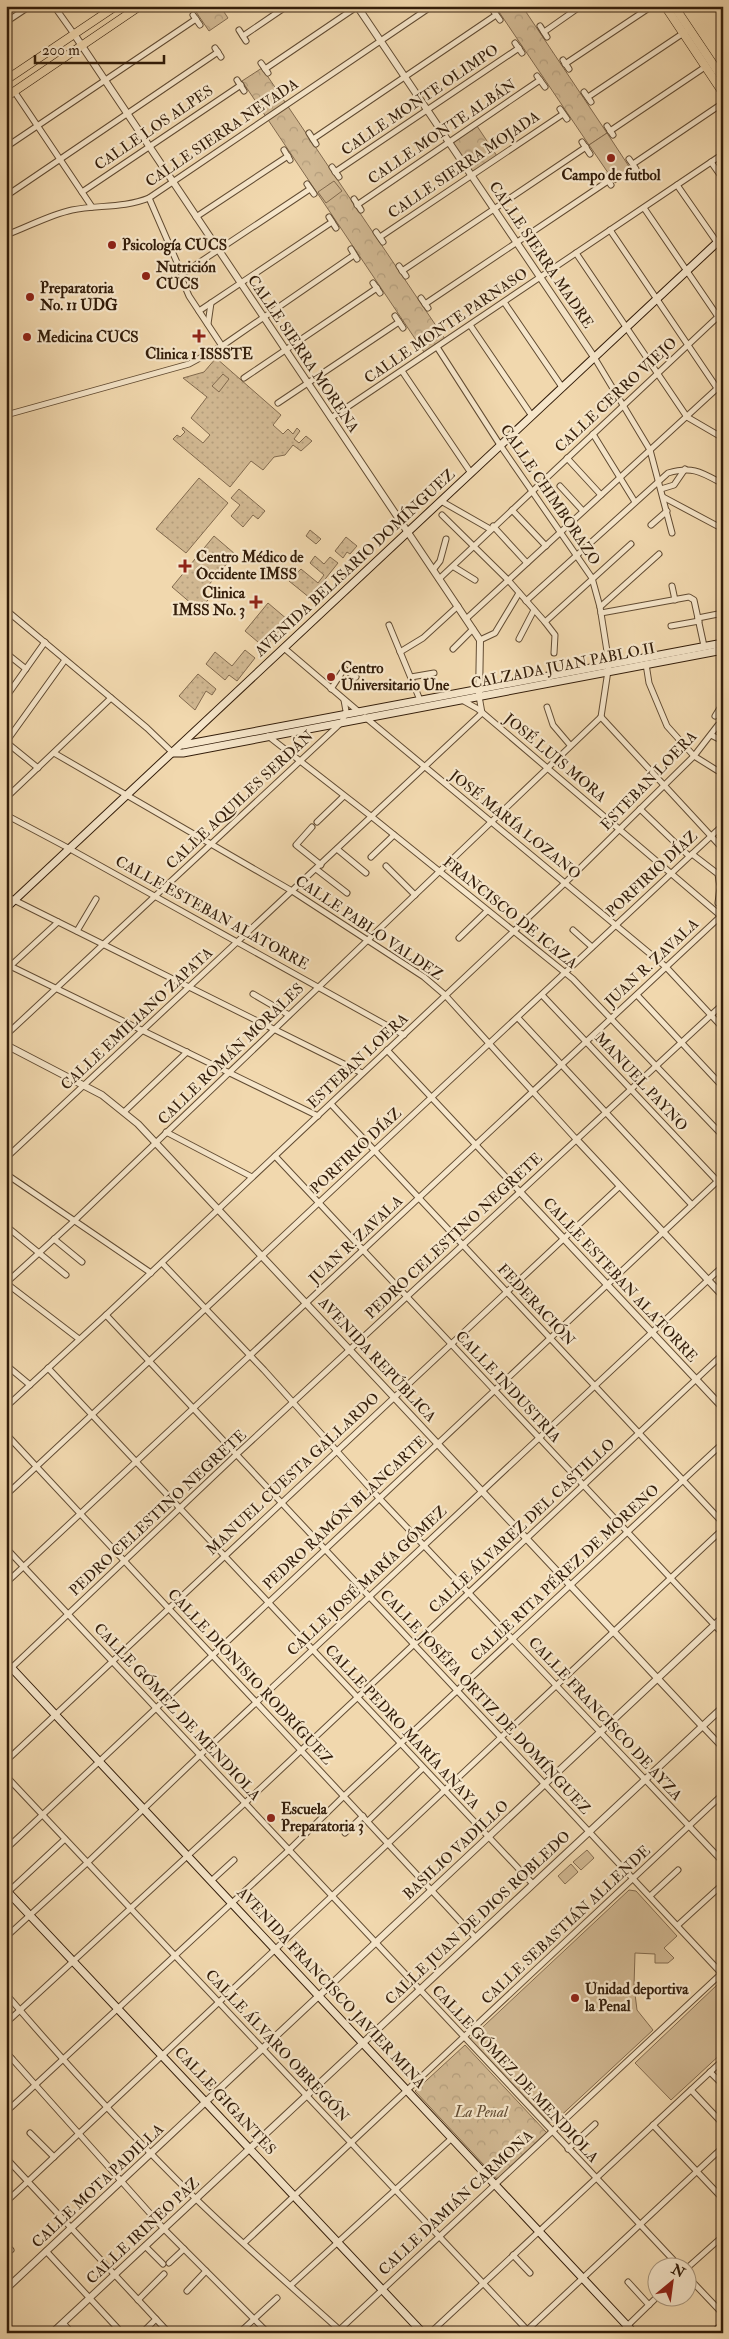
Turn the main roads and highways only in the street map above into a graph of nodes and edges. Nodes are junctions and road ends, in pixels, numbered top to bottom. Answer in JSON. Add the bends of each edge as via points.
{"nodes":[{"id":1,"x":116,"y":6,"type":"edge"},
{"id":2,"x":140,"y":6,"type":"edge"},
{"id":3,"x":665,"y":6,"type":"edge"},
{"id":4,"x":674,"y":6,"type":"edge"},
{"id":5,"x":686,"y":31,"type":"junction"},
{"id":6,"x":723,"y":79,"type":"edge"},
{"id":7,"x":6,"y":80,"type":"edge"},
{"id":8,"x":723,"y":93,"type":"edge"},
{"id":9,"x":6,"y":97,"type":"edge"},
{"id":10,"x":720,"y":240,"type":"edge"},
{"id":11,"x":723,"y":643,"type":"edge"},
{"id":12,"x":700,"y":649,"type":"junction"},
{"id":13,"x":723,"y":650,"type":"edge"},
{"id":14,"x":609,"y":668,"type":"junction"},
{"id":15,"x":479,"y":693,"type":"junction"},
{"id":16,"x":265,"y":733,"type":"junction"},
{"id":17,"x":181,"y":745,"type":"junction"},
{"id":18,"x":173,"y":753,"type":"junction"},
{"id":19,"x":6,"y":908,"type":"edge"},
{"id":20,"x":8,"y":1668,"type":"edge"},
{"id":21,"x":7,"y":1892,"type":"edge"},
{"id":22,"x":423,"y":2333,"type":"edge"},
{"id":23,"x":634,"y":2333,"type":"edge"}],
"edges":[{"from":1,"to":7,"type":"main road"},
{"from":2,"to":9,"type":"main road"},
{"from":3,"to":5,"type":"main road"},
{"from":4,"to":5,"type":"main road"},
{"from":5,"to":6,"type":"main road"},
{"from":5,"to":8,"type":"main road"},
{"from":10,"to":17,"type":"main road","name":"AVENIDA BELISARIO DOMÍNGUEZ"},
{"from":11,"to":12,"type":"main road","name":"CALZADA JUAN PABLO II"},
{"from":12,"to":13,"type":"main road","name":"CALZADA JUAN PABLO II"},
{"from":12,"to":14,"type":"main road","name":"CALZADA JUAN PABLO II"},
{"from":12,"to":14,"type":"main road","name":"CALZADA JUAN PABLO II","via":[[646,664]]},
{"from":14,"to":15,"type":"main road","name":"CALZADA JUAN PABLO II"},
{"from":15,"to":16,"type":"main road","name":"CALZADA JUAN PABLO II","via":[[420,700]]},
{"from":15,"to":16,"type":"main road","name":"CALZADA JUAN PABLO II","via":[[462,700]]},
{"from":16,"to":17,"type":"main road","name":"CALZADA JUAN PABLO II"},
{"from":16,"to":18,"type":"main road","name":"CALZADA JUAN PABLO II"},
{"from":17,"to":18,"type":"main road","name":"AVENIDA BELISARIO DOMÍNGUEZ"},
{"from":18,"to":19,"type":"main road","name":"AVENIDA BELISARIO DOMÍNGUEZ"},
{"from":20,"to":23,"type":"main road","name":"AVENIDA FRANCISCO JAVIER MINA","via":[[56,1715]]},
{"from":21,"to":22,"type":"main road","name":"CALLE GIGANTES"}]}
